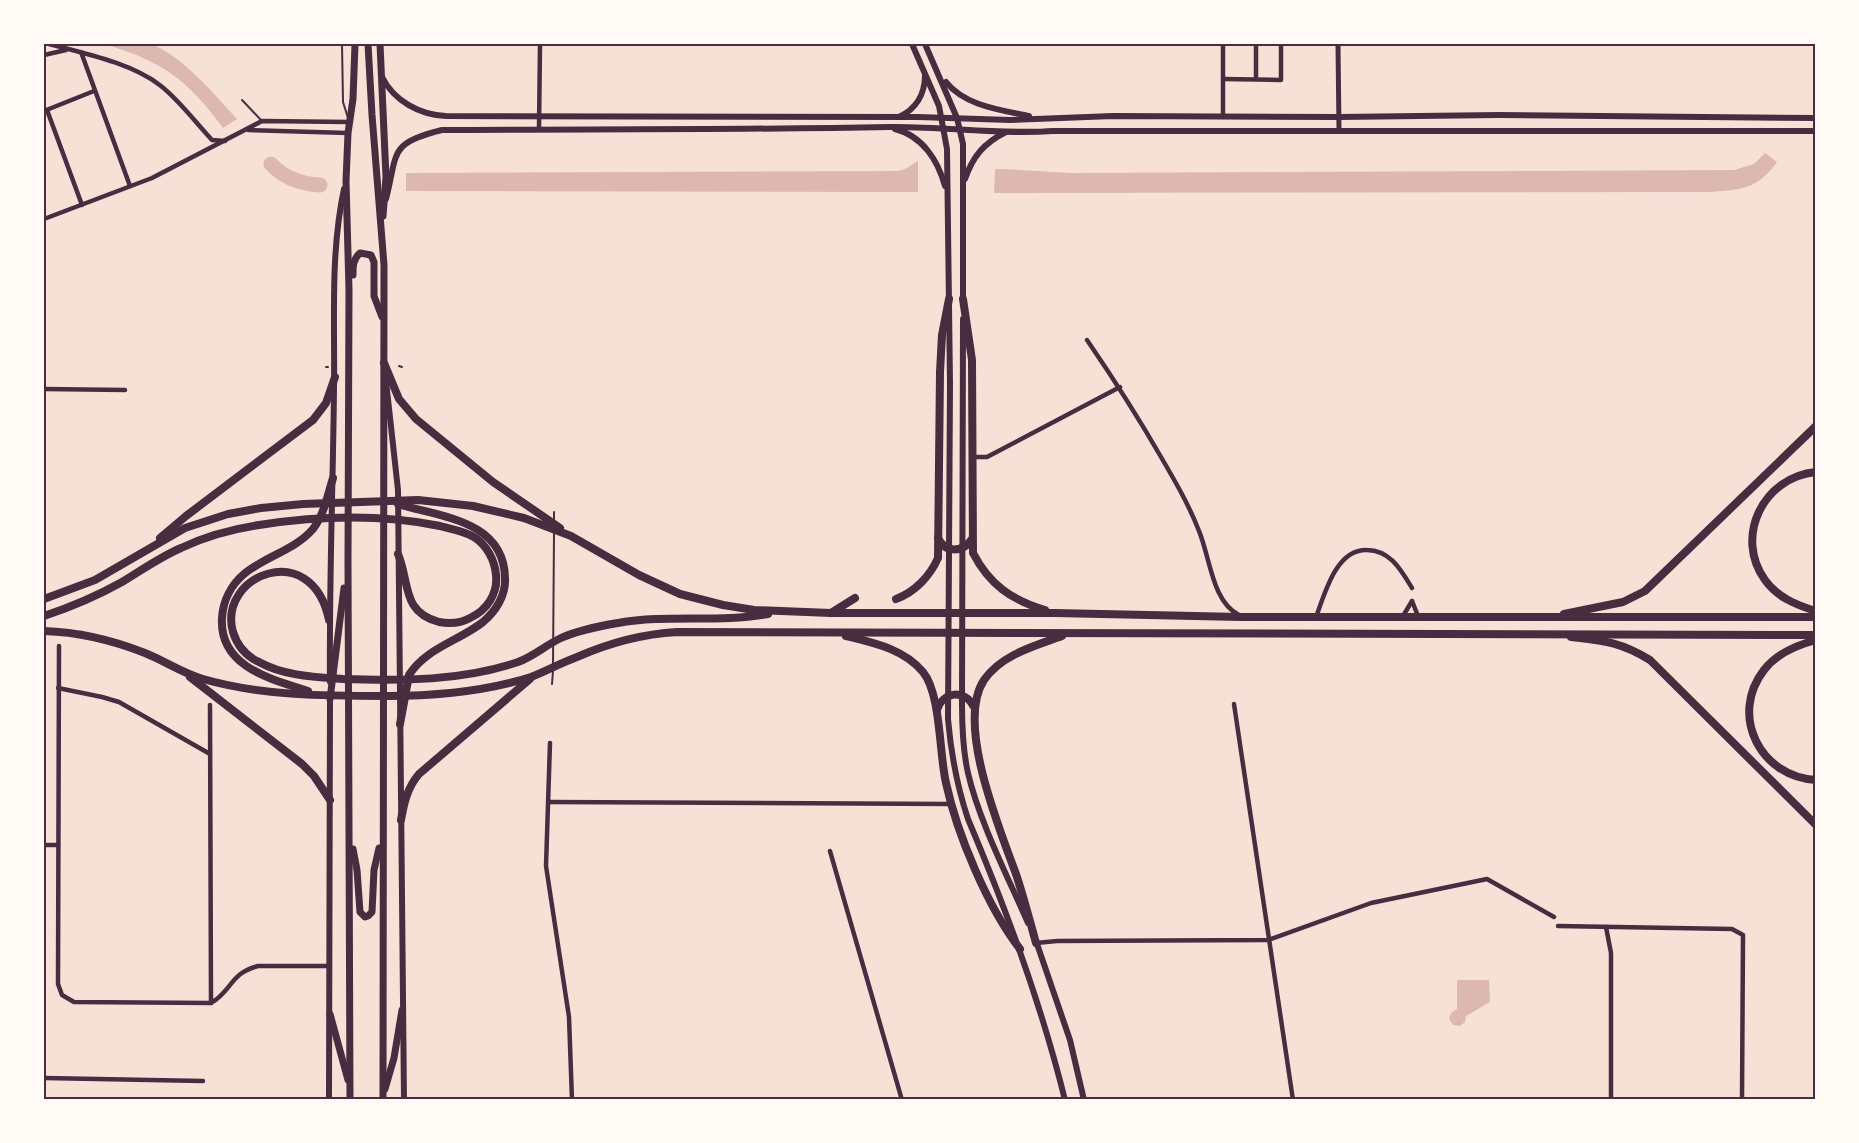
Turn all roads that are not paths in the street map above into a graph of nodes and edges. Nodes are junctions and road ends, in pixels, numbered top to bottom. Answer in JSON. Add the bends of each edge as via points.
{"nodes":[{"id":1,"x":49,"y":44,"type":"edge"},
{"id":2,"x":342,"y":44,"type":"edge"},
{"id":3,"x":355,"y":44,"type":"edge"},
{"id":4,"x":368,"y":44,"type":"edge"},
{"id":5,"x":380,"y":44,"type":"edge"},
{"id":6,"x":540,"y":44,"type":"edge"},
{"id":7,"x":912,"y":44,"type":"edge"},
{"id":8,"x":925,"y":44,"type":"edge"},
{"id":9,"x":1223,"y":44,"type":"edge"},
{"id":10,"x":1256,"y":44,"type":"edge"},
{"id":11,"x":1281,"y":44,"type":"edge"},
{"id":12,"x":1338,"y":44,"type":"edge"},
{"id":13,"x":68,"y":49,"type":"junction"},
{"id":14,"x":81,"y":52,"type":"junction"},
{"id":15,"x":44,"y":55,"type":"edge"},
{"id":16,"x":925,"y":72,"type":"junction"},
{"id":17,"x":939,"y":74,"type":"junction"},
{"id":18,"x":381,"y":75,"type":"junction"},
{"id":19,"x":1223,"y":79,"type":"junction"},
{"id":20,"x":1256,"y":80,"type":"junction"},
{"id":21,"x":94,"y":91,"type":"junction"},
{"id":22,"x":242,"y":100,"type":"dead end"},
{"id":23,"x":45,"y":110,"type":"edge"},
{"id":24,"x":539,"y":116,"type":"junction"},
{"id":25,"x":895,"y":117,"type":"junction"},
{"id":26,"x":943,"y":117,"type":"junction"},
{"id":27,"x":1035,"y":117,"type":"junction"},
{"id":28,"x":1223,"y":117,"type":"junction"},
{"id":29,"x":1339,"y":117,"type":"junction"},
{"id":30,"x":957,"y":118,"type":"junction"},
{"id":31,"x":1815,"y":118,"type":"edge"},
{"id":32,"x":262,"y":121,"type":"junction"},
{"id":33,"x":349,"y":122,"type":"junction"},
{"id":34,"x":886,"y":127,"type":"junction"},
{"id":35,"x":539,"y":129,"type":"junction"},
{"id":36,"x":945,"y":129,"type":"junction"},
{"id":37,"x":246,"y":130,"type":"junction"},
{"id":38,"x":960,"y":130,"type":"junction"},
{"id":39,"x":1815,"y":131,"type":"edge"},
{"id":40,"x":1006,"y":132,"type":"junction"},
{"id":41,"x":1339,"y":132,"type":"junction"},
{"id":42,"x":348,"y":133,"type":"junction"},
{"id":43,"x":225,"y":141,"type":"junction"},
{"id":44,"x":346,"y":181,"type":"junction"},
{"id":45,"x":130,"y":186,"type":"junction"},
{"id":46,"x":963,"y":186,"type":"junction"},
{"id":47,"x":948,"y":195,"type":"junction"},
{"id":48,"x":385,"y":202,"type":"junction"},
{"id":49,"x":82,"y":205,"type":"junction"},
{"id":50,"x":44,"y":219,"type":"edge"},
{"id":51,"x":381,"y":227,"type":"junction"},
{"id":52,"x":349,"y":290,"type":"junction"},
{"id":53,"x":949,"y":299,"type":"junction"},
{"id":54,"x":963,"y":299,"type":"junction"},
{"id":55,"x":384,"y":322,"type":"junction"},
{"id":56,"x":1087,"y":340,"type":"dead end"},
{"id":57,"x":384,"y":363,"type":"junction"},
{"id":58,"x":334,"y":377,"type":"junction"},
{"id":59,"x":1119,"y":387,"type":"junction"},
{"id":60,"x":44,"y":389,"type":"edge"},
{"id":61,"x":125,"y":390,"type":"dead end"},
{"id":62,"x":1815,"y":426,"type":"edge"},
{"id":63,"x":972,"y":457,"type":"junction"},
{"id":64,"x":1815,"y":472,"type":"edge"},
{"id":65,"x":333,"y":478,"type":"junction"},
{"id":66,"x":391,"y":502,"type":"junction"},
{"id":67,"x":554,"y":512,"type":"dead end"},
{"id":68,"x":571,"y":536,"type":"junction"},
{"id":69,"x":938,"y":536,"type":"junction"},
{"id":70,"x":972,"y":539,"type":"junction"},
{"id":71,"x":153,"y":545,"type":"junction"},
{"id":72,"x":493,"y":552,"type":"junction"},
{"id":73,"x":398,"y":554,"type":"junction"},
{"id":74,"x":348,"y":561,"type":"junction"},
{"id":75,"x":1412,"y":588,"type":"dead end"},
{"id":76,"x":855,"y":598,"type":"dead end"},
{"id":77,"x":44,"y":599,"type":"edge"},
{"id":78,"x":896,"y":599,"type":"dead end"},
{"id":79,"x":1815,"y":611,"type":"edge"},
{"id":80,"x":778,"y":612,"type":"junction"},
{"id":81,"x":831,"y":613,"type":"junction"},
{"id":82,"x":1055,"y":613,"type":"junction"},
{"id":83,"x":44,"y":616,"type":"edge"},
{"id":84,"x":1403,"y":616,"type":"junction"},
{"id":85,"x":1418,"y":616,"type":"junction"},
{"id":86,"x":1552,"y":616,"type":"junction"},
{"id":87,"x":1241,"y":617,"type":"junction"},
{"id":88,"x":1316,"y":617,"type":"junction"},
{"id":89,"x":1815,"y":617,"type":"edge"},
{"id":90,"x":329,"y":620,"type":"junction"},
{"id":91,"x":44,"y":631,"type":"edge"},
{"id":92,"x":836,"y":633,"type":"junction"},
{"id":93,"x":1069,"y":633,"type":"junction"},
{"id":94,"x":1537,"y":633,"type":"junction"},
{"id":95,"x":1815,"y":634,"type":"edge"},
{"id":96,"x":1815,"y":639,"type":"edge"},
{"id":97,"x":59,"y":646,"type":"dead end"},
{"id":98,"x":184,"y":673,"type":"junction"},
{"id":99,"x":534,"y":675,"type":"junction"},
{"id":100,"x":552,"y":684,"type":"dead end"},
{"id":101,"x":58,"y":688,"type":"junction"},
{"id":102,"x":321,"y":695,"type":"junction"},
{"id":103,"x":330,"y":699,"type":"junction"},
{"id":104,"x":1234,"y":704,"type":"dead end"},
{"id":105,"x":210,"y":705,"type":"dead end"},
{"id":106,"x":975,"y":711,"type":"junction"},
{"id":107,"x":936,"y":713,"type":"junction"},
{"id":108,"x":400,"y":724,"type":"junction"},
{"id":109,"x":550,"y":742,"type":"dead end"},
{"id":110,"x":210,"y":754,"type":"junction"},
{"id":111,"x":1815,"y":780,"type":"edge"},
{"id":112,"x":330,"y":800,"type":"junction"},
{"id":113,"x":549,"y":802,"type":"junction"},
{"id":114,"x":951,"y":804,"type":"junction"},
{"id":115,"x":401,"y":820,"type":"junction"},
{"id":116,"x":1815,"y":825,"type":"edge"},
{"id":117,"x":350,"y":837,"type":"junction"},
{"id":118,"x":382,"y":837,"type":"junction"},
{"id":119,"x":44,"y":845,"type":"edge"},
{"id":120,"x":58,"y":845,"type":"junction"},
{"id":121,"x":830,"y":851,"type":"dead end"},
{"id":122,"x":1554,"y":917,"type":"dead end"},
{"id":123,"x":1558,"y":926,"type":"dead end"},
{"id":124,"x":1606,"y":927,"type":"junction"},
{"id":125,"x":1268,"y":940,"type":"junction"},
{"id":126,"x":1036,"y":943,"type":"junction"},
{"id":127,"x":1020,"y":949,"type":"junction"},
{"id":128,"x":330,"y":966,"type":"junction"},
{"id":129,"x":211,"y":1003,"type":"junction"},
{"id":130,"x":402,"y":1010,"type":"junction"},
{"id":131,"x":330,"y":1014,"type":"junction"},
{"id":132,"x":44,"y":1078,"type":"edge"},
{"id":133,"x":203,"y":1081,"type":"dead end"},
{"id":134,"x":350,"y":1088,"type":"junction"},
{"id":135,"x":383,"y":1098,"type":"edge"},
{"id":136,"x":329,"y":1100,"type":"edge"},
{"id":137,"x":350,"y":1100,"type":"edge"},
{"id":138,"x":404,"y":1100,"type":"edge"},
{"id":139,"x":572,"y":1100,"type":"edge"},
{"id":140,"x":902,"y":1100,"type":"edge"},
{"id":141,"x":1065,"y":1100,"type":"edge"},
{"id":142,"x":1084,"y":1100,"type":"edge"},
{"id":143,"x":1293,"y":1100,"type":"edge"},
{"id":144,"x":1611,"y":1100,"type":"edge"},
{"id":145,"x":1742,"y":1100,"type":"edge"}],
"edges":[{"from":1,"to":13,"type":"street"},
{"from":2,"to":33,"type":"lane","via":[[343,102]]},
{"from":3,"to":33,"type":"main road"},
{"from":4,"to":51,"type":"main road"},
{"from":5,"to":18,"type":"main road"},
{"from":6,"to":24,"type":"street"},
{"from":7,"to":16,"type":"main road"},
{"from":8,"to":17,"type":"main road"},
{"from":9,"to":19,"type":"street"},
{"from":10,"to":20,"type":"street"},
{"from":11,"to":20,"type":"street","via":[[1281,80]]},
{"from":12,"to":29,"type":"street"},
{"from":13,"to":14,"type":"street"},
{"from":13,"to":15,"type":"street"},
{"from":14,"to":21,"type":"street"},
{"from":14,"to":43,"type":"street","via":[[142,74],[159,85],[212,140]]},
{"from":16,"to":25,"type":"main road","via":[[919,100],[908,112]]},
{"from":16,"to":26,"type":"main road"},
{"from":17,"to":27,"type":"main road","via":[[970,100]]},
{"from":17,"to":30,"type":"main road"},
{"from":18,"to":24,"type":"main road","via":[[390,90],[427,114]]},
{"from":18,"to":48,"type":"main road"},
{"from":19,"to":20,"type":"street"},
{"from":19,"to":28,"type":"street"},
{"from":21,"to":23,"type":"street"},
{"from":21,"to":45,"type":"street"},
{"from":22,"to":32,"type":"lane"},
{"from":23,"to":49,"type":"street"},
{"from":24,"to":25,"type":"main road"},
{"from":24,"to":35,"type":"street"},
{"from":25,"to":26,"type":"main road"},
{"from":26,"to":30,"type":"main road"},
{"from":26,"to":36,"type":"main road"},
{"from":27,"to":28,"type":"main road"},
{"from":27,"to":30,"type":"main road"},
{"from":28,"to":29,"type":"main road"},
{"from":29,"to":31,"type":"main road"},
{"from":29,"to":41,"type":"street"},
{"from":30,"to":38,"type":"main road"},
{"from":32,"to":33,"type":"street"},
{"from":32,"to":37,"type":"street"},
{"from":33,"to":42,"type":"main road"},
{"from":34,"to":35,"type":"main road"},
{"from":34,"to":36,"type":"main road"},
{"from":34,"to":47,"type":"main road","via":[[910,135],[930,153]]},
{"from":35,"to":48,"type":"main road","via":[[442,130],[411,141],[395,156]]},
{"from":36,"to":38,"type":"main road"},
{"from":36,"to":47,"type":"main road"},
{"from":37,"to":42,"type":"street"},
{"from":37,"to":43,"type":"street"},
{"from":38,"to":40,"type":"main road"},
{"from":38,"to":46,"type":"main road"},
{"from":39,"to":41,"type":"main road"},
{"from":40,"to":41,"type":"main road"},
{"from":40,"to":46,"type":"main road","via":[[981,148]]},
{"from":42,"to":44,"type":"main road"},
{"from":43,"to":45,"type":"street"},
{"from":44,"to":52,"type":"main road"},
{"from":44,"to":58,"type":"main road","via":[[337,221]]},
{"from":45,"to":49,"type":"street"},
{"from":46,"to":54,"type":"main road"},
{"from":47,"to":53,"type":"main road"},
{"from":48,"to":51,"type":"main road"},
{"from":49,"to":50,"type":"street"},
{"from":51,"to":55,"type":"main road"},
{"from":52,"to":55,"type":"main road","via":[[353,262],[366,252],[374,262],[374,296]]},
{"from":52,"to":74,"type":"main road"},
{"from":53,"to":69,"type":"highway","via":[[940,372]]},
{"from":53,"to":127,"type":"main road","via":[[950,744],[961,799]]},
{"from":54,"to":63,"type":"highway","via":[[972,360]]},
{"from":54,"to":126,"type":"main road","via":[[964,746],[978,806]]},
{"from":55,"to":57,"type":"main road"},
{"from":56,"to":59,"type":"street"},
{"from":57,"to":68,"type":"highway","via":[[399,399],[440,440]]},
{"from":57,"to":73,"type":"main road","via":[[398,490]]},
{"from":57,"to":118,"type":"main road"},
{"from":58,"to":65,"type":"main road"},
{"from":58,"to":71,"type":"highway","via":[[318,414]]},
{"from":59,"to":63,"type":"street","via":[[987,457]]},
{"from":59,"to":87,"type":"street","via":[[1198,528],[1221,600]]},
{"from":60,"to":61,"type":"street"},
{"from":62,"to":86,"type":"highway","via":[[1645,591],[1623,602]]},
{"from":63,"to":70,"type":"highway"},
{"from":64,"to":79,"type":"highway","via":[[1796,476],[1768,497],[1757,514],[1752,541],[1758,568],[1772,588],[1793,603]]},
{"from":65,"to":90,"type":"main road"},
{"from":65,"to":102,"type":"highway","via":[[312,529],[251,568],[231,589],[222,622],[224,639],[238,661],[268,678]]},
{"from":66,"to":68,"type":"highway","via":[[418,500],[474,506],[524,518]]},
{"from":66,"to":71,"type":"highway","via":[[244,510],[195,524]]},
{"from":66,"to":72,"type":"highway","via":[[469,524],[486,535]]},
{"from":67,"to":100,"type":"lane"},
{"from":68,"to":80,"type":"highway","via":[[680,594],[723,606]]},
{"from":69,"to":70,"type":"highway","via":[[943,546],[953,550],[964,548]]},
{"from":69,"to":78,"type":"highway","via":[[934,567],[912,590]]},
{"from":70,"to":82,"type":"highway","via":[[973,553],[1000,589]]},
{"from":71,"to":77,"type":"highway","via":[[95,580]]},
{"from":72,"to":73,"type":"highway","via":[[497,580],[492,599],[472,618],[454,623],[426,617],[413,606]]},
{"from":72,"to":83,"type":"highway","via":[[472,536],[419,522],[293,521],[240,528],[165,556],[88,599]]},
{"from":72,"to":108,"type":"highway","via":[[504,567],[505,584],[500,600],[485,620],[431,653],[413,669]]},
{"from":73,"to":108,"type":"main road"},
{"from":74,"to":103,"type":"main road"},
{"from":74,"to":117,"type":"main road"},
{"from":75,"to":88,"type":"street","via":[[1386,555],[1372,550],[1356,551],[1335,573]]},
{"from":76,"to":81,"type":"highway"},
{"from":80,"to":81,"type":"highway"},
{"from":80,"to":90,"type":"highway","via":[[730,618],[647,619],[604,626],[561,638],[531,657],[507,665],[429,679],[343,679],[286,672],[258,662],[243,651],[232,628],[235,602],[250,582],[279,572],[304,578],[321,594]]},
{"from":81,"to":82,"type":"highway"},
{"from":82,"to":87,"type":"highway"},
{"from":84,"to":85,"type":"highway"},
{"from":84,"to":85,"type":"street","via":[[1412,601]]},
{"from":84,"to":88,"type":"highway"},
{"from":85,"to":86,"type":"highway"},
{"from":86,"to":89,"type":"highway"},
{"from":87,"to":88,"type":"highway"},
{"from":90,"to":103,"type":"main road"},
{"from":91,"to":98,"type":"highway","via":[[86,635],[123,645]]},
{"from":92,"to":93,"type":"highway"},
{"from":92,"to":99,"type":"highway","via":[[677,632],[642,636],[607,645]]},
{"from":92,"to":107,"type":"highway","via":[[886,647],[914,663],[928,678]]},
{"from":93,"to":94,"type":"highway"},
{"from":93,"to":106,"type":"highway","via":[[1030,647],[994,669],[978,692]]},
{"from":94,"to":95,"type":"highway"},
{"from":94,"to":116,"type":"highway","via":[[1617,644],[1650,660]]},
{"from":96,"to":111,"type":"highway","via":[[1769,664],[1757,680],[1750,706],[1752,732],[1763,754],[1788,774]]},
{"from":97,"to":101,"type":"street"},
{"from":98,"to":102,"type":"highway","via":[[252,689]]},
{"from":98,"to":112,"type":"highway","via":[[302,764]]},
{"from":99,"to":102,"type":"highway","via":[[453,693]]},
{"from":99,"to":115,"type":"highway","via":[[413,780]]},
{"from":101,"to":110,"type":"street","via":[[120,702]]},
{"from":101,"to":120,"type":"street"},
{"from":103,"to":112,"type":"main road"},
{"from":104,"to":125,"type":"street"},
{"from":105,"to":110,"type":"street"},
{"from":106,"to":107,"type":"highway","via":[[966,697],[955,694],[940,702]]},
{"from":106,"to":126,"type":"highway","via":[[985,786]]},
{"from":107,"to":114,"type":"highway"},
{"from":108,"to":115,"type":"main road"},
{"from":109,"to":113,"type":"street"},
{"from":110,"to":129,"type":"street"},
{"from":112,"to":128,"type":"main road"},
{"from":113,"to":114,"type":"street"},
{"from":113,"to":139,"type":"street","via":[[546,866],[569,1017]]},
{"from":114,"to":127,"type":"highway","via":[[994,910]]},
{"from":115,"to":130,"type":"main road"},
{"from":117,"to":118,"type":"main road","via":[[360,912],[368,916],[372,912],[374,870]]},
{"from":117,"to":134,"type":"main road"},
{"from":118,"to":135,"type":"main road"},
{"from":119,"to":120,"type":"street"},
{"from":120,"to":129,"type":"street","via":[[58,984],[62,995],[74,1002]]},
{"from":121,"to":140,"type":"street"},
{"from":122,"to":125,"type":"street","via":[[1487,879],[1371,903]]},
{"from":123,"to":124,"type":"street"},
{"from":124,"to":144,"type":"street","via":[[1611,953]]},
{"from":124,"to":145,"type":"street","via":[[1732,929],[1743,935]]},
{"from":125,"to":126,"type":"street"},
{"from":125,"to":143,"type":"street"},
{"from":126,"to":142,"type":"main road","via":[[1070,1040]]},
{"from":127,"to":141,"type":"main road"},
{"from":128,"to":129,"type":"street","via":[[247,969]]},
{"from":128,"to":131,"type":"main road"},
{"from":130,"to":135,"type":"main road"},
{"from":130,"to":138,"type":"main road"},
{"from":131,"to":134,"type":"main road"},
{"from":131,"to":136,"type":"main road"},
{"from":132,"to":133,"type":"street"},
{"from":134,"to":137,"type":"main road"}]}
